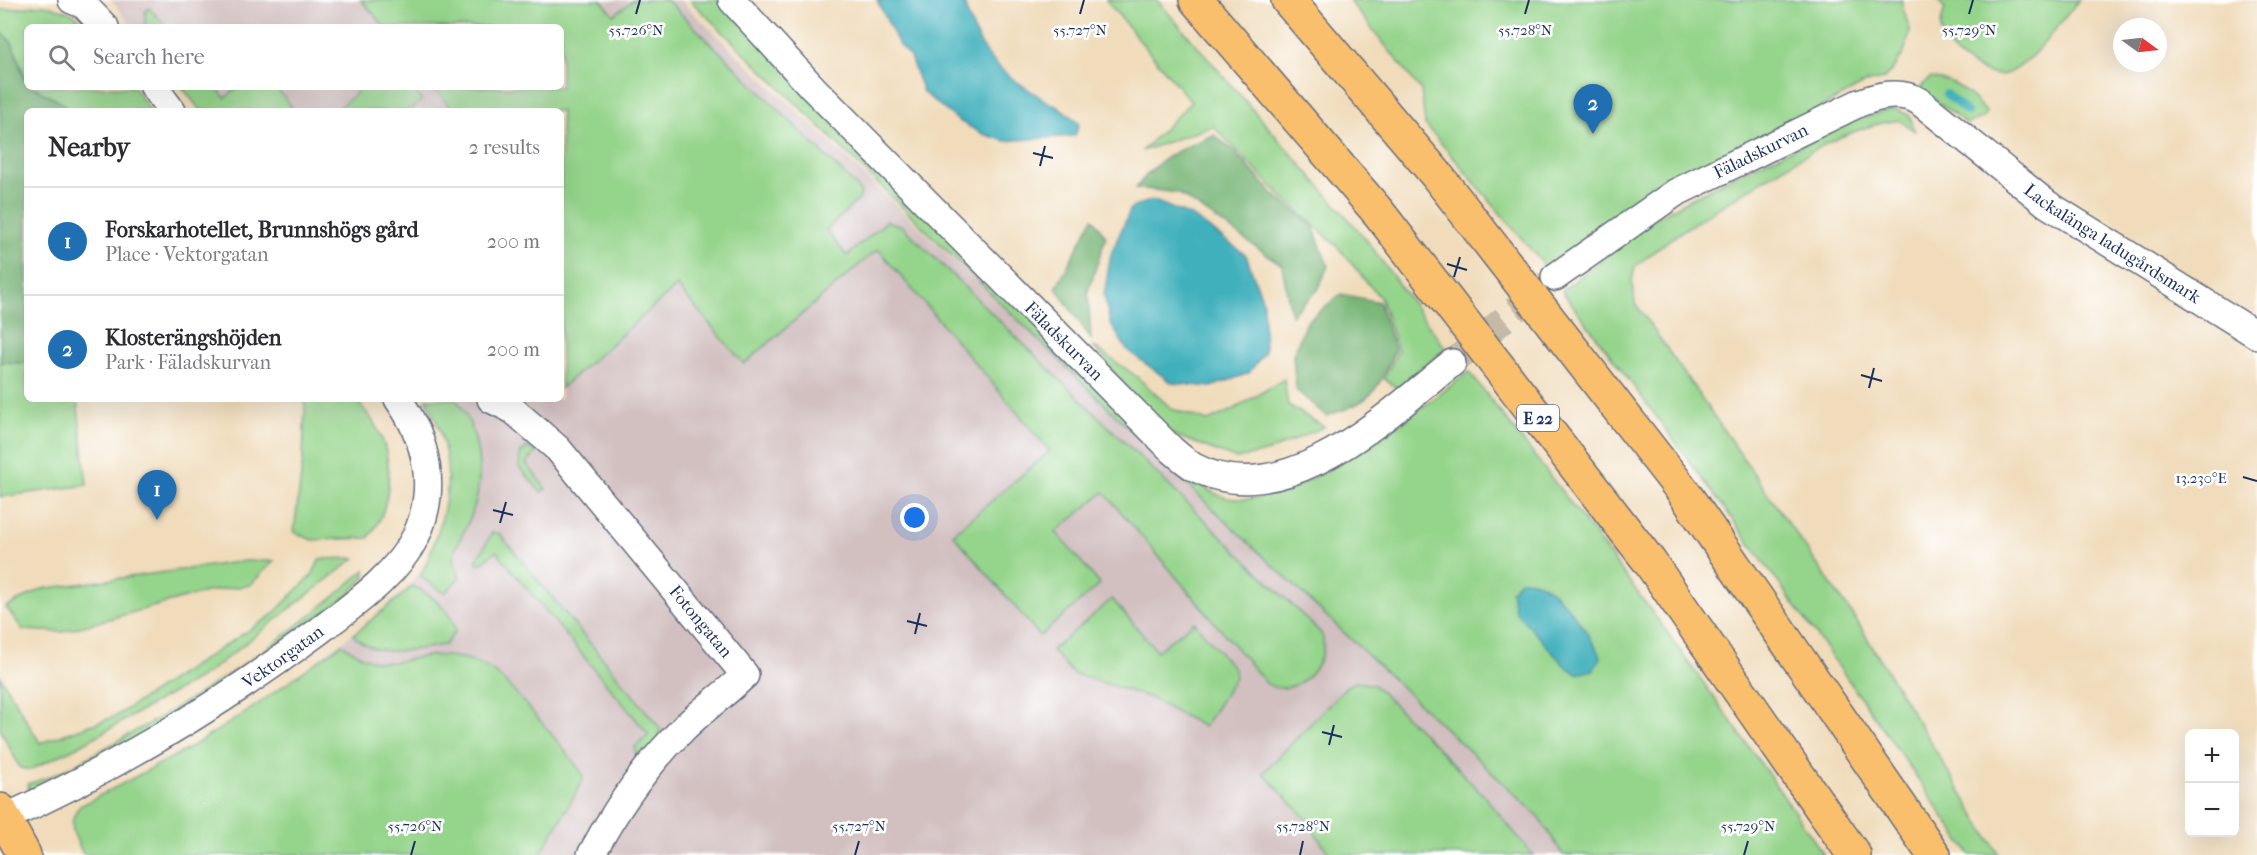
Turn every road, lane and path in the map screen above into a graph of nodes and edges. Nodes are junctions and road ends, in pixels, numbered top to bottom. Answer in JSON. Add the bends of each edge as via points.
{"nodes":[{"id":1,"x":72,"y":0,"type":"edge"},
{"id":2,"x":732,"y":0,"type":"edge"},
{"id":3,"x":1196,"y":0,"type":"edge"},
{"id":4,"x":1288,"y":0,"type":"edge"},
{"id":5,"x":102,"y":24,"type":"edge"},
{"id":6,"x":156,"y":90,"type":"edge"},
{"id":7,"x":170,"y":108,"type":"edge"},
{"id":8,"x":1972,"y":144,"type":"joint"},
{"id":9,"x":1555,"y":277,"type":"tunnel mouth"},
{"id":10,"x":2257,"y":335,"type":"edge"},
{"id":11,"x":1452,"y":363,"type":"tunnel mouth"},
{"id":12,"x":400,"y":402,"type":"edge"},
{"id":13,"x":497,"y":402,"type":"edge"},
{"id":14,"x":1,"y":816,"type":"edge"},
{"id":15,"x":24,"y":855,"type":"edge"},
{"id":16,"x":591,"y":855,"type":"edge"},
{"id":17,"x":1854,"y":855,"type":"edge"},
{"id":18,"x":1934,"y":855,"type":"edge"}],
"edges":[{"from":1,"to":5,"type":"street","via":[[84,5]]},
{"from":2,"to":11,"type":"street","name":"Fäladskurvan","via":[[936,212],[1172,450],[1194,466],[1256,480],[1296,470],[1350,442]]},
{"from":3,"to":17,"type":"main road","number":"E 22","via":[[1379,213],[1642,551]]},
{"from":4,"to":18,"type":"main road","via":[[1435,173],[1682,490]]},
{"from":6,"to":7,"type":"street"},
{"from":8,"to":9,"type":"street","name":"Fäladskurvan","via":[[1912,97],[1877,96],[1675,193]]},
{"from":8,"to":10,"type":"street","name":"Lackalänga ladugårdsmark","via":[[2047,204]]},
{"from":12,"to":14,"type":"street","name":"Vektorgatan","via":[[418,432],[426,459],[428,487],[416,536],[384,576],[267,670],[164,736]]},
{"from":13,"to":16,"type":"street","name":"Fotongatan","via":[[513,410],[558,449],[745,675],[683,729],[611,819]]},
{"from":14,"to":15,"type":"main road"}]}
